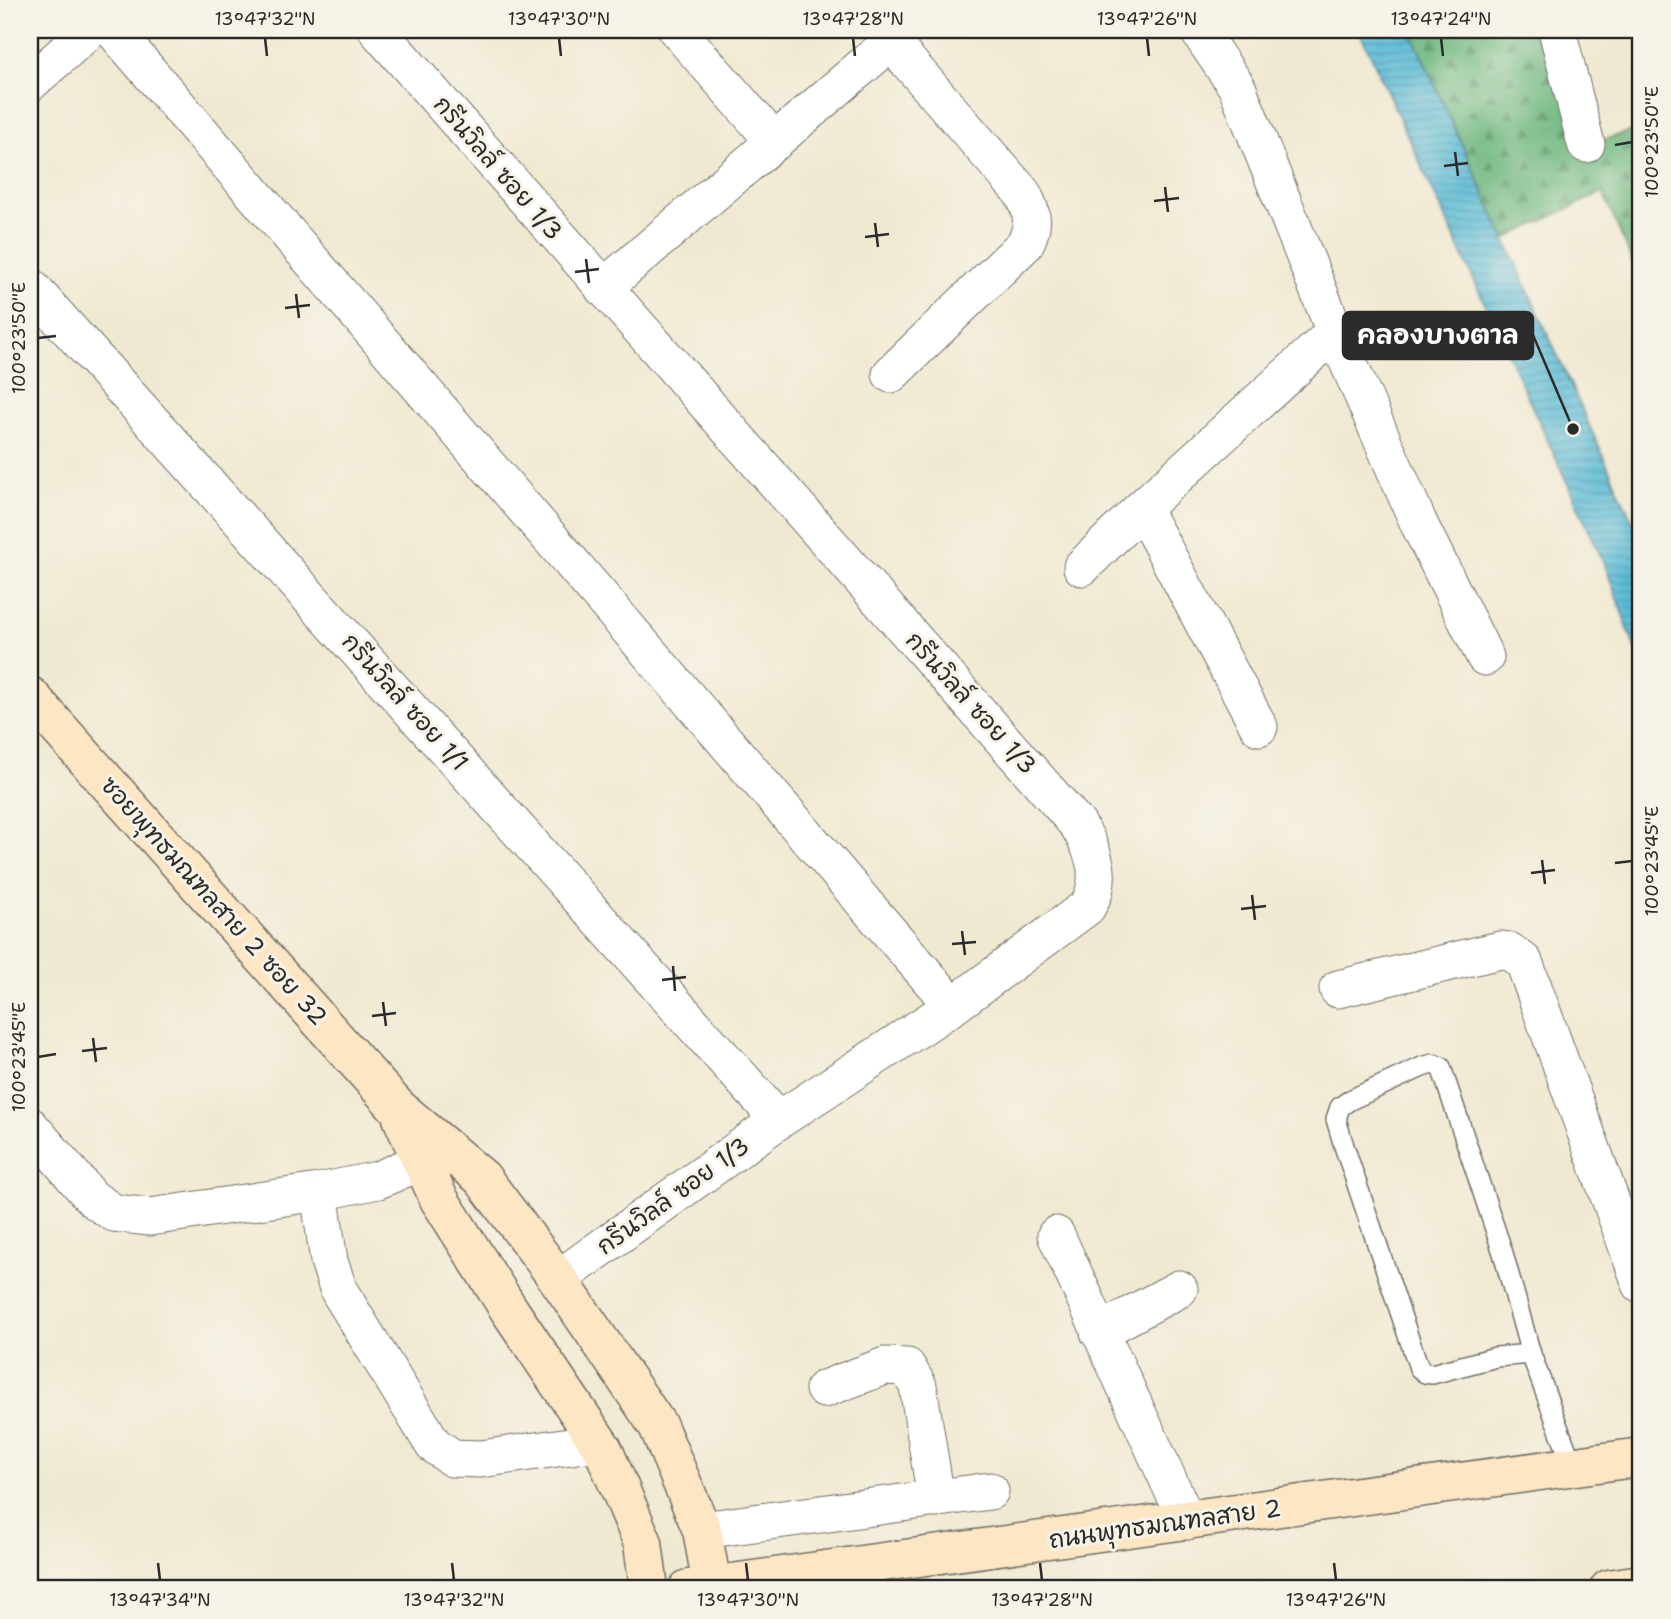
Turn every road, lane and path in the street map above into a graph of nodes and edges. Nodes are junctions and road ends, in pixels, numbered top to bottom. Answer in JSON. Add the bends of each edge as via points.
{"nodes":[{"id":1,"x":90,"y":30,"type":"edge"},
{"id":2,"x":113,"y":30,"type":"edge"},
{"id":3,"x":377,"y":30,"type":"edge"},
{"id":4,"x":677,"y":30,"type":"edge"},
{"id":5,"x":1198,"y":30,"type":"edge"},
{"id":6,"x":1557,"y":30,"type":"edge"},
{"id":7,"x":898,"y":36,"type":"edge"},
{"id":8,"x":30,"y":83,"type":"edge"},
{"id":9,"x":775,"y":142,"type":"junction"},
{"id":10,"x":1586,"y":144,"type":"dead end"},
{"id":11,"x":30,"y":286,"type":"edge"},
{"id":12,"x":603,"y":288,"type":"junction"},
{"id":13,"x":1335,"y":332,"type":"junction"},
{"id":14,"x":891,"y":374,"type":"dead end"},
{"id":15,"x":1142,"y":508,"type":"junction"},
{"id":16,"x":1082,"y":567,"type":"dead end"},
{"id":17,"x":1485,"y":657,"type":"dead end"},
{"id":18,"x":30,"y":696,"type":"edge"},
{"id":19,"x":1259,"y":727,"type":"dead end"},
{"id":20,"x":1338,"y":989,"type":"dead end"},
{"id":21,"x":953,"y":1006,"type":"junction"},
{"id":22,"x":397,"y":1107,"type":"junction"},
{"id":23,"x":779,"y":1120,"type":"junction"},
{"id":24,"x":30,"y":1126,"type":"edge"},
{"id":25,"x":422,"y":1161,"type":"junction"},
{"id":26,"x":320,"y":1192,"type":"junction"},
{"id":27,"x":1056,"y":1235,"type":"dead end"},
{"id":28,"x":558,"y":1279,"type":"junction"},
{"id":29,"x":1641,"y":1284,"type":"edge"},
{"id":30,"x":1179,"y":1289,"type":"dead end"},
{"id":31,"x":510,"y":1311,"type":"junction"},
{"id":32,"x":1099,"y":1332,"type":"junction"},
{"id":33,"x":1531,"y":1354,"type":"junction"},
{"id":34,"x":824,"y":1389,"type":"dead end"},
{"id":35,"x":598,"y":1442,"type":"junction"},
{"id":36,"x":1641,"y":1457,"type":"edge"},
{"id":37,"x":1573,"y":1467,"type":"junction"},
{"id":38,"x":990,"y":1491,"type":"dead end"},
{"id":39,"x":936,"y":1499,"type":"junction"},
{"id":40,"x":1187,"y":1521,"type":"junction"},
{"id":41,"x":702,"y":1530,"type":"junction"},
{"id":42,"x":1641,"y":1584,"type":"edge"},
{"id":43,"x":722,"y":1587,"type":"edge"},
{"id":44,"x":649,"y":1589,"type":"edge"},
{"id":45,"x":1609,"y":1589,"type":"edge"}],
"edges":[{"from":1,"to":8,"type":"street"},
{"from":2,"to":21,"type":"street"},
{"from":3,"to":12,"type":"street","name":"กรีนวิลล์ ซอย 1/3"},
{"from":4,"to":9,"type":"street"},
{"from":5,"to":13,"type":"street","via":[[1237,87]]},
{"from":6,"to":10,"type":"street"},
{"from":7,"to":9,"type":"street"},
{"from":7,"to":14,"type":"street","via":[[1023,194],[1032,229],[1025,243]]},
{"from":9,"to":12,"type":"street"},
{"from":11,"to":23,"type":"street","name":"กรีนวิลล์ ซอย 1/1"},
{"from":12,"to":21,"type":"street","name":"กรีนวิลล์ ซอย 1/3","via":[[1087,839],[1098,882],[1087,907]]},
{"from":13,"to":15,"type":"street"},
{"from":13,"to":17,"type":"street","via":[[1419,524]]},
{"from":15,"to":16,"type":"street"},
{"from":15,"to":19,"type":"street"},
{"from":18,"to":22,"type":"street","name":"ซอยพุทธมณฑลสาย 2 ซอย 32"},
{"from":20,"to":29,"type":"street","via":[[1500,950],[1524,962]]},
{"from":21,"to":23,"type":"street","name":"กรีนวิลล์ ซอย 1/3"},
{"from":22,"to":25,"type":"street","name":"ซอยพุทธมณฑลสาย 2 ซอย 32"},
{"from":22,"to":28,"type":"street","name":"ซอยพุทธมณฑลสาย 2 ซอย 32","via":[[482,1178]]},
{"from":23,"to":28,"type":"street","name":"กรีนวิลล์ ซอย 1/3"},
{"from":24,"to":26,"type":"street","via":[[93,1199],[114,1213],[149,1217]]},
{"from":25,"to":26,"type":"street","via":[[378,1180]]},
{"from":25,"to":31,"type":"street","name":"ซอยพุทธมณฑลสาย 2 ซอย 32","via":[[439,1199]]},
{"from":26,"to":35,"type":"street","via":[[338,1291],[433,1444],[452,1458],[481,1459]]},
{"from":27,"to":32,"type":"street"},
{"from":28,"to":31,"type":"street"},
{"from":28,"to":41,"type":"street","name":"ซอยพุทธมณฑลสาย 2 ซอย 32","via":[[658,1426]]},
{"from":30,"to":32,"type":"street"},
{"from":31,"to":35,"type":"street","name":"ซอยพุทธมณฑลสาย 2 ซอย 32"},
{"from":32,"to":40,"type":"street"},
{"from":33,"to":33,"type":"lane","via":[[1503,1253],[1441,1067],[1422,1068],[1340,1107],[1336,1119],[1344,1146],[1419,1368],[1432,1374],[1496,1357]]},
{"from":33,"to":37,"type":"lane"},
{"from":34,"to":39,"type":"street","via":[[885,1366],[907,1367],[918,1386]]},
{"from":35,"to":44,"type":"street","name":"ซอยพุทธมณฑลสาย 2 ซอย 32","via":[[643,1543]]},
{"from":36,"to":37,"type":"street","name":"ถนนพุทธมณฑลสาย 2"},
{"from":37,"to":40,"type":"street","name":"ถนนพุทธมณฑลสาย 2"},
{"from":38,"to":39,"type":"street"},
{"from":39,"to":41,"type":"street"},
{"from":40,"to":43,"type":"street","name":"ถนนพุทธมณฑลสาย 2"},
{"from":41,"to":43,"type":"street","name":"ซอยพุทธมณฑลสาย 2 ซอย 32"},
{"from":42,"to":45,"type":"street"}]}
